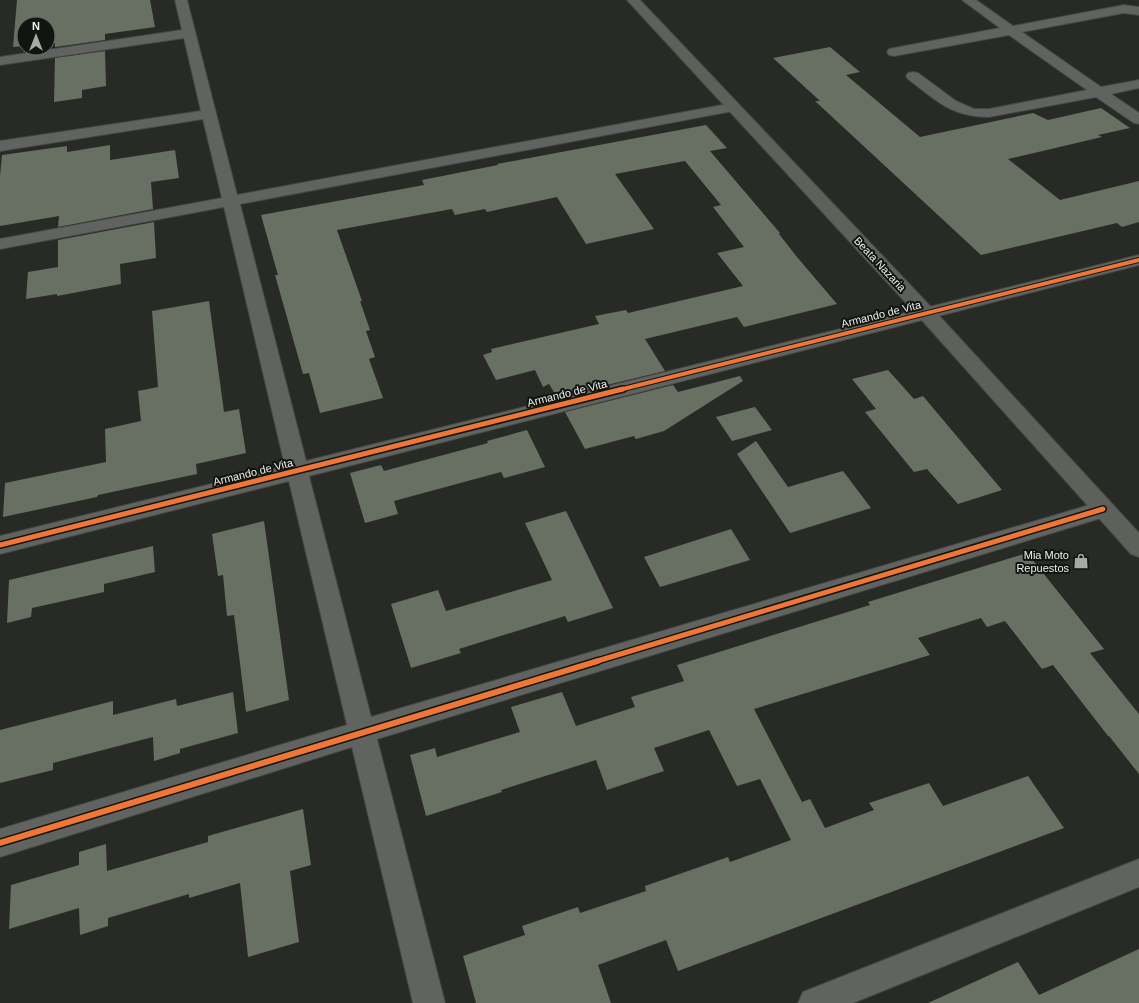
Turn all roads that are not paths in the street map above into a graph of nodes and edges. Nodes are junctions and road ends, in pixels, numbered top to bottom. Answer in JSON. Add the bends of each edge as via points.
{"nodes":[{"id":1,"x":181,"y":0,"type":"edge"},
{"id":2,"x":633,"y":0,"type":"edge"},
{"id":3,"x":968,"y":0,"type":"edge"},
{"id":4,"x":1139,"y":11,"type":"edge"},
{"id":5,"x":1010,"y":31,"type":"junction"},
{"id":6,"x":190,"y":33,"type":"junction"},
{"id":7,"x":894,"y":52,"type":"dead end"},
{"id":8,"x":0,"y":61,"type":"edge"},
{"id":9,"x":913,"y":76,"type":"dead end"},
{"id":10,"x":1139,"y":84,"type":"edge"},
{"id":11,"x":1098,"y":93,"type":"junction"},
{"id":12,"x":733,"y":107,"type":"junction"},
{"id":13,"x":208,"y":114,"type":"junction"},
{"id":14,"x":1139,"y":120,"type":"edge"},
{"id":15,"x":0,"y":146,"type":"edge"},
{"id":16,"x":230,"y":202,"type":"junction"},
{"id":17,"x":0,"y":244,"type":"edge"},
{"id":18,"x":1139,"y":260,"type":"edge"},
{"id":19,"x":926,"y":313,"type":"junction"},
{"id":20,"x":297,"y":471,"type":"junction"},
{"id":21,"x":1103,"y":509,"type":"junction"},
{"id":22,"x":0,"y":545,"type":"edge"},
{"id":23,"x":1139,"y":548,"type":"edge"},
{"id":24,"x":362,"y":732,"type":"junction"},
{"id":25,"x":0,"y":843,"type":"edge"},
{"id":26,"x":1139,"y":873,"type":"edge"},
{"id":27,"x":429,"y":1003,"type":"edge"},
{"id":28,"x":814,"y":1003,"type":"edge"}],
"edges":[{"from":1,"to":6,"type":"street"},
{"from":2,"to":12,"type":"main road","name":"Beata Nazaria"},
{"from":3,"to":5,"type":"street"},
{"from":4,"to":5,"type":"street","via":[[1124,9]]},
{"from":5,"to":7,"type":"street"},
{"from":5,"to":11,"type":"street"},
{"from":6,"to":8,"type":"street"},
{"from":6,"to":13,"type":"street"},
{"from":9,"to":11,"type":"street","via":[[951,104],[973,113],[989,113]]},
{"from":10,"to":11,"type":"street"},
{"from":11,"to":14,"type":"street"},
{"from":12,"to":16,"type":"street"},
{"from":12,"to":19,"type":"main road","name":"Beata Nazaria"},
{"from":13,"to":15,"type":"street"},
{"from":13,"to":16,"type":"street"},
{"from":16,"to":17,"type":"street"},
{"from":16,"to":20,"type":"street"},
{"from":18,"to":19,"type":"street","name":"Armando de Vita"},
{"from":19,"to":20,"type":"street","name":"Armando de Vita"},
{"from":19,"to":21,"type":"main road","name":"Beata Nazaria"},
{"from":20,"to":22,"type":"street","name":"Armando de Vita"},
{"from":20,"to":24,"type":"street"},
{"from":21,"to":23,"type":"main road","name":"Beata Nazaria"},
{"from":21,"to":24,"type":"street"},
{"from":24,"to":25,"type":"street"},
{"from":24,"to":27,"type":"street"},
{"from":26,"to":28,"type":"street"}]}
